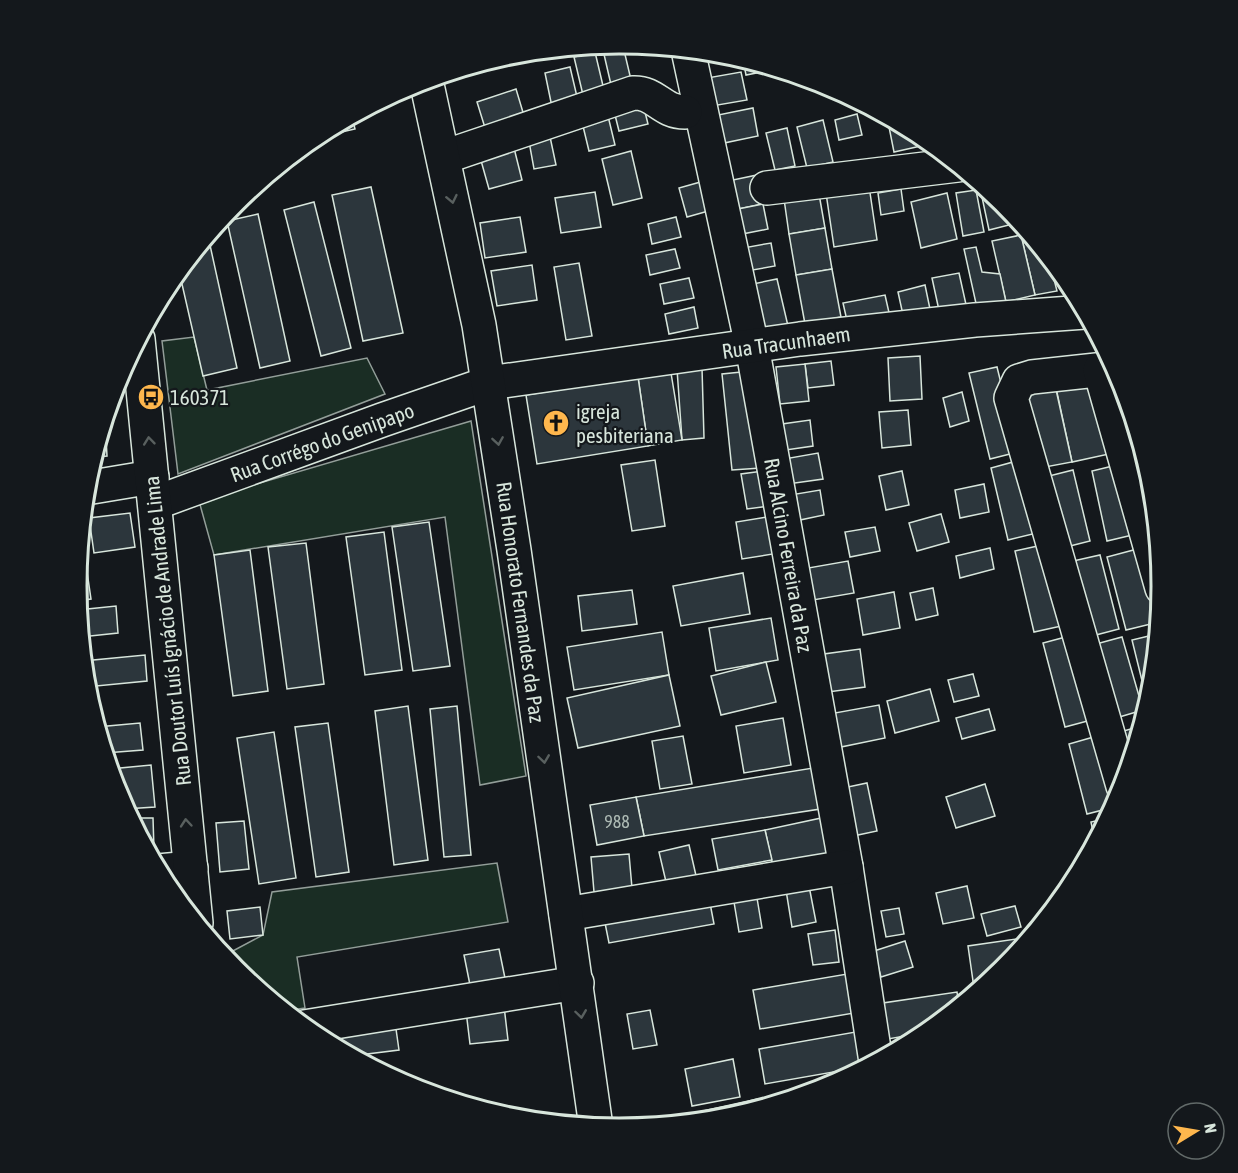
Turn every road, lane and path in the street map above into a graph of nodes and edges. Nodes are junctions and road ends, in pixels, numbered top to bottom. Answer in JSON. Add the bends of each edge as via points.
{"nodes":[{"id":1,"x":690,"y":59,"type":"edge"},
{"id":2,"x":428,"y":90,"type":"edge"},
{"id":3,"x":685,"y":112,"type":"dead end"},
{"id":4,"x":444,"y":158,"type":"junction"},
{"id":5,"x":946,"y":166,"type":"edge"},
{"id":6,"x":767,"y":188,"type":"dead end"},
{"id":7,"x":1075,"y":313,"type":"edge"},
{"id":8,"x":752,"y":346,"type":"junction"},
{"id":9,"x":140,"y":354,"type":"edge"},
{"id":10,"x":1105,"y":369,"type":"edge"},
{"id":11,"x":1110,"y":380,"type":"edge"},
{"id":12,"x":489,"y":384,"type":"junction"},
{"id":13,"x":96,"y":488,"type":"edge"},
{"id":14,"x":154,"y":490,"type":"junction"},
{"id":15,"x":1148,"y":534,"type":"edge"},
{"id":16,"x":1118,"y":770,"type":"edge"},
{"id":17,"x":846,"y":867,"type":"junction"},
{"id":18,"x":190,"y":868,"type":"junction"},
{"id":19,"x":169,"y":870,"type":"edge"},
{"id":20,"x":194,"y":907,"type":"edge"},
{"id":21,"x":566,"y":914,"type":"junction"},
{"id":22,"x":577,"y":982,"type":"junction"},
{"id":23,"x":318,"y":1026,"type":"edge"},
{"id":24,"x":875,"y":1053,"type":"edge"},
{"id":25,"x":595,"y":1118,"type":"edge"}],
"edges":[{"from":1,"to":8,"type":"street","name":"Rua Alcino Ferreira da Paz"},
{"from":2,"to":4,"type":"street","name":"Rua Honorato Fernandes da Paz"},
{"from":3,"to":4,"type":"street","via":[[669,110],[643,93],[633,93]]},
{"from":4,"to":12,"type":"street","name":"Rua Honorato Fernandes da Paz","one_way":true},
{"from":5,"to":6,"type":"street"},
{"from":7,"to":8,"type":"street","name":"Rua Tracunhaem","via":[[975,320]]},
{"from":8,"to":12,"type":"street","name":"Rua Tracunhaem"},
{"from":8,"to":17,"type":"street","name":"Rua Alcino Ferreira da Paz"},
{"from":14,"to":9,"type":"street","name":"Rua Doutor Luís Ignácio de Andrade Lima","one_way":true},
{"from":10,"to":16,"type":"street","via":[[1018,381],[1011,398]]},
{"from":11,"to":15,"type":"street"},
{"from":12,"to":14,"type":"street","name":"Rua Corrégo do Genipapo"},
{"from":12,"to":21,"type":"street","name":"Rua Honorato Fernandes da Paz","one_way":true},
{"from":13,"to":14,"type":"street","name":"Rua Corrégo do Genipapo"},
{"from":18,"to":14,"type":"street","name":"Rua Doutor Luís Ignácio de Andrade Lima","one_way":true},
{"from":17,"to":21,"type":"street"},
{"from":17,"to":24,"type":"street","name":"Rua Alcino Ferreira da Paz"},
{"from":18,"to":19,"type":"street"},
{"from":18,"to":20,"type":"street","name":"Rua Doutor Luís Ignácio de Andrade Lima"},
{"from":21,"to":22,"type":"street","name":"Rua Honorato Fernandes da Paz"},
{"from":22,"to":23,"type":"street"},
{"from":22,"to":25,"type":"street","name":"Rua Honorato Fernandes da Paz","one_way":true}]}
